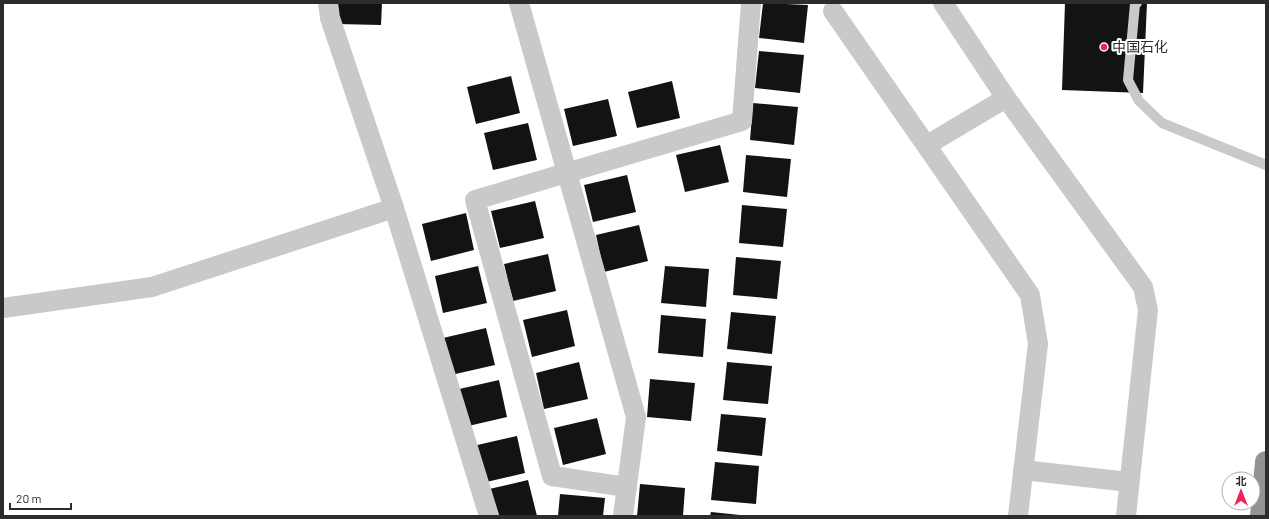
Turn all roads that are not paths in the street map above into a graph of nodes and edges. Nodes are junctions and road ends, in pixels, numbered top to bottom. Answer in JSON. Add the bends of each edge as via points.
{"nodes":[{"id":1,"x":328,"y":3,"type":"edge"},
{"id":2,"x":519,"y":3,"type":"edge"},
{"id":3,"x":751,"y":3,"type":"edge"},
{"id":4,"x":943,"y":3,"type":"edge"},
{"id":5,"x":1137,"y":3,"type":"edge"},
{"id":6,"x":833,"y":11,"type":"dead end"},
{"id":7,"x":1006,"y":98,"type":"junction"},
{"id":8,"x":927,"y":145,"type":"junction"},
{"id":9,"x":1266,"y":165,"type":"edge"},
{"id":10,"x":566,"y":172,"type":"junction"},
{"id":11,"x":394,"y":208,"type":"junction"},
{"id":12,"x":3,"y":308,"type":"edge"},
{"id":13,"x":1266,"y":462,"type":"edge"},
{"id":14,"x":1023,"y":470,"type":"junction"},
{"id":15,"x":1129,"y":482,"type":"junction"},
{"id":16,"x":627,"y":487,"type":"junction"},
{"id":17,"x":489,"y":516,"type":"edge"},
{"id":18,"x":623,"y":516,"type":"edge"},
{"id":19,"x":1018,"y":516,"type":"edge"},
{"id":20,"x":1126,"y":516,"type":"edge"},
{"id":21,"x":1261,"y":516,"type":"edge"}],
"edges":[{"from":1,"to":11,"type":"street","via":[[330,18]]},
{"from":2,"to":10,"type":"street"},
{"from":3,"to":10,"type":"street","via":[[742,121]]},
{"from":4,"to":7,"type":"street"},
{"from":5,"to":9,"type":"lane","via":[[1128,80],[1139,101],[1162,123]]},
{"from":6,"to":8,"type":"street"},
{"from":7,"to":8,"type":"street"},
{"from":7,"to":15,"type":"street","via":[[1143,287],[1148,310]]},
{"from":8,"to":14,"type":"street","via":[[1030,295],[1038,344]]},
{"from":10,"to":16,"type":"street","via":[[636,417]]},
{"from":10,"to":16,"type":"street","via":[[475,200],[552,476]]},
{"from":11,"to":12,"type":"street","via":[[152,287]]},
{"from":11,"to":17,"type":"street"},
{"from":13,"to":21,"type":"highway"},
{"from":14,"to":15,"type":"street"},
{"from":14,"to":19,"type":"street"},
{"from":15,"to":20,"type":"street"},
{"from":16,"to":18,"type":"street"}]}
